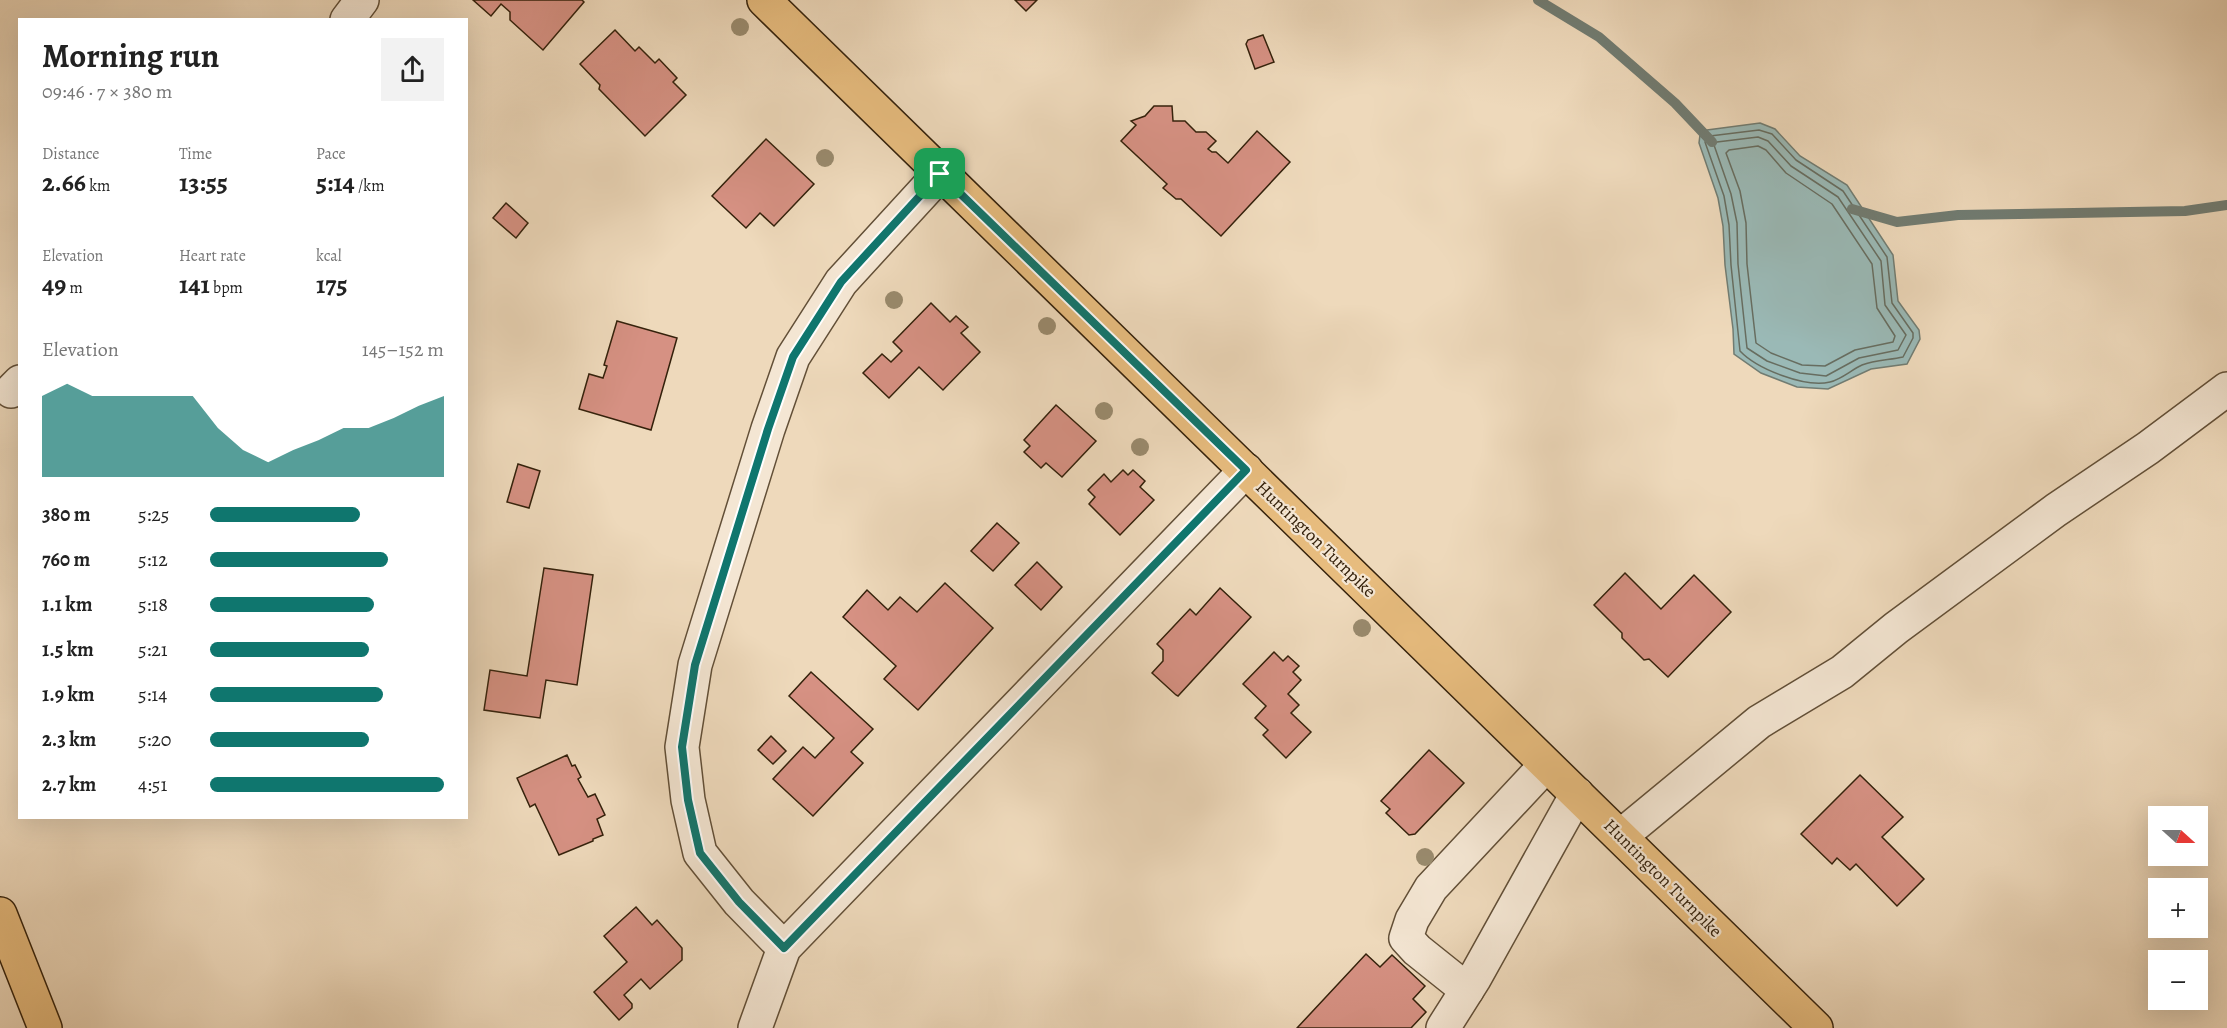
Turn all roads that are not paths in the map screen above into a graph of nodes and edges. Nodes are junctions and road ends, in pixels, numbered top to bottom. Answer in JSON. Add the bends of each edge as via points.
{"nodes":[{"id":1,"x":362,"y":0,"type":"edge"},
{"id":2,"x":764,"y":0,"type":"edge"},
{"id":3,"x":348,"y":18,"type":"edge"},
{"id":4,"x":940,"y":174,"type":"junction"},
{"id":5,"x":2227,"y":390,"type":"edge"},
{"id":6,"x":1246,"y":470,"type":"junction"},
{"id":7,"x":1546,"y":765,"type":"junction"},
{"id":8,"x":1577,"y":794,"type":"junction"},
{"id":9,"x":1621,"y":836,"type":"junction"},
{"id":10,"x":0,"y":914,"type":"edge"},
{"id":11,"x":784,"y":948,"type":"junction"},
{"id":12,"x":1467,"y":990,"type":"junction"},
{"id":13,"x":42,"y":1023,"type":"edge"},
{"id":14,"x":755,"y":1028,"type":"edge"},
{"id":15,"x":1443,"y":1028,"type":"edge"},
{"id":16,"x":1816,"y":1028,"type":"edge"}],
"edges":[{"from":1,"to":3,"type":"street"},
{"from":2,"to":4,"type":"main road","name":"Huntington Turnpike"},
{"from":4,"to":6,"type":"main road","name":"Huntington Turnpike"},
{"from":4,"to":11,"type":"street","via":[[841,282],[793,357],[695,665],[682,747],[700,853],[739,902]]},
{"from":5,"to":9,"type":"street","via":[[1896,628],[1842,672],[1759,722]]},
{"from":6,"to":7,"type":"main road","name":"Huntington Turnpike"},
{"from":6,"to":11,"type":"street"},
{"from":7,"to":8,"type":"main road","name":"Huntington Turnpike"},
{"from":7,"to":12,"type":"street","via":[[1431,888],[1412,920],[1406,938]]},
{"from":8,"to":9,"type":"main road","name":"Huntington Turnpike"},
{"from":8,"to":12,"type":"street"},
{"from":9,"to":16,"type":"main road","name":"Huntington Turnpike"},
{"from":10,"to":13,"type":"main road"},
{"from":11,"to":14,"type":"street"},
{"from":12,"to":15,"type":"street"}]}
